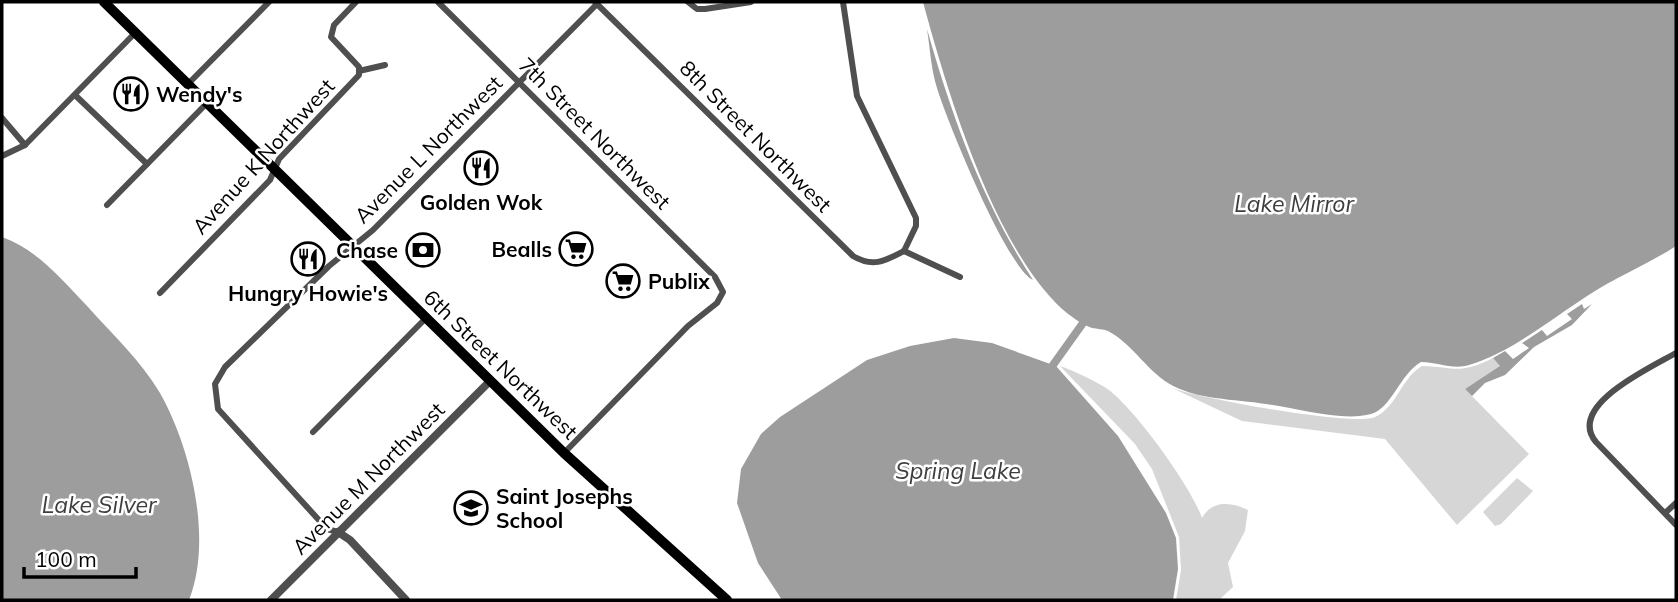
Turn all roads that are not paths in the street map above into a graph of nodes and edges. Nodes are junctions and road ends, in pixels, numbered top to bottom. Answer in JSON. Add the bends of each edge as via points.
{"nodes":[{"id":1,"x":105,"y":2,"type":"edge"},
{"id":2,"x":270,"y":2,"type":"edge"},
{"id":3,"x":356,"y":2,"type":"edge"},
{"id":4,"x":438,"y":2,"type":"edge"},
{"id":5,"x":688,"y":2,"type":"edge"},
{"id":6,"x":751,"y":2,"type":"edge"},
{"id":7,"x":843,"y":2,"type":"edge"},
{"id":8,"x":596,"y":3,"type":"edge"},
{"id":9,"x":135,"y":33,"type":"junction"},
{"id":10,"x":385,"y":65,"type":"dead end"},
{"id":11,"x":359,"y":71,"type":"junction"},
{"id":12,"x":520,"y":82,"type":"junction"},
{"id":13,"x":188,"y":85,"type":"junction"},
{"id":14,"x":75,"y":95,"type":"junction"},
{"id":15,"x":208,"y":103,"type":"junction"},
{"id":16,"x":2,"y":118,"type":"edge"},
{"id":17,"x":25,"y":145,"type":"junction"},
{"id":18,"x":2,"y":156,"type":"edge"},
{"id":19,"x":147,"y":164,"type":"junction"},
{"id":20,"x":275,"y":170,"type":"junction"},
{"id":21,"x":107,"y":205,"type":"dead end"},
{"id":22,"x":353,"y":246,"type":"junction"},
{"id":23,"x":904,"y":251,"type":"junction"},
{"id":24,"x":960,"y":277,"type":"dead end"},
{"id":25,"x":160,"y":293,"type":"dead end"},
{"id":26,"x":426,"y":318,"type":"junction"},
{"id":27,"x":1676,"y":353,"type":"edge"},
{"id":28,"x":490,"y":380,"type":"junction"},
{"id":29,"x":313,"y":432,"type":"dead end"},
{"id":30,"x":564,"y":453,"type":"junction"},
{"id":31,"x":1676,"y":503,"type":"edge"},
{"id":32,"x":1665,"y":513,"type":"junction"},
{"id":33,"x":1676,"y":525,"type":"edge"},
{"id":34,"x":338,"y":532,"type":"junction"},
{"id":35,"x":271,"y":600,"type":"edge"},
{"id":36,"x":406,"y":600,"type":"edge"},
{"id":37,"x":727,"y":600,"type":"edge"}],
"edges":[{"from":1,"to":9,"type":"highway","name":"6th Street Northwest"},
{"from":2,"to":13,"type":"street"},
{"from":3,"to":11,"type":"street","name":"Avenue K Northwest","via":[[334,25],[331,37]]},
{"from":4,"to":12,"type":"street","name":"7th Street Northwest"},
{"from":5,"to":6,"type":"street","via":[[705,9]]},
{"from":7,"to":23,"type":"street","via":[[857,96],[917,223]]},
{"from":8,"to":12,"type":"street","name":"Avenue L Northwest"},
{"from":8,"to":23,"type":"street","name":"8th Street Northwest","via":[[853,256],[882,263]]},
{"from":9,"to":13,"type":"highway","name":"6th Street Northwest"},
{"from":9,"to":14,"type":"street"},
{"from":10,"to":11,"type":"street","name":"Avenue K Northwest"},
{"from":11,"to":20,"type":"street","name":"Avenue K Northwest","via":[[356,80],[279,159]]},
{"from":12,"to":22,"type":"street","name":"Avenue L Northwest"},
{"from":12,"to":30,"type":"street","name":"7th Street Northwest","via":[[715,278],[723,292]]},
{"from":13,"to":15,"type":"highway","name":"6th Street Northwest"},
{"from":14,"to":17,"type":"street"},
{"from":14,"to":19,"type":"street"},
{"from":15,"to":19,"type":"street"},
{"from":15,"to":20,"type":"highway","name":"6th Street Northwest"},
{"from":16,"to":17,"type":"street"},
{"from":17,"to":18,"type":"street"},
{"from":19,"to":21,"type":"street"},
{"from":20,"to":22,"type":"highway","name":"6th Street Northwest"},
{"from":20,"to":25,"type":"street","name":"Avenue K Northwest","via":[[251,201]]},
{"from":22,"to":26,"type":"highway","name":"6th Street Northwest"},
{"from":22,"to":34,"type":"street","name":"Avenue L Northwest","via":[[225,367],[215,384],[218,409],[327,529]]},
{"from":23,"to":24,"type":"street"},
{"from":26,"to":28,"type":"highway","name":"6th Street Northwest"},
{"from":26,"to":29,"type":"street"},
{"from":27,"to":32,"type":"street","via":[[1606,398],[1588,421],[1593,439]]},
{"from":28,"to":30,"type":"highway","name":"6th Street Northwest"},
{"from":28,"to":34,"type":"street","name":"Avenue M Northwest"},
{"from":30,"to":37,"type":"highway","name":"6th Street Northwest"},
{"from":31,"to":32,"type":"street"},
{"from":32,"to":33,"type":"street"},
{"from":34,"to":35,"type":"street","name":"Avenue M Northwest"},
{"from":34,"to":36,"type":"street"}]}
